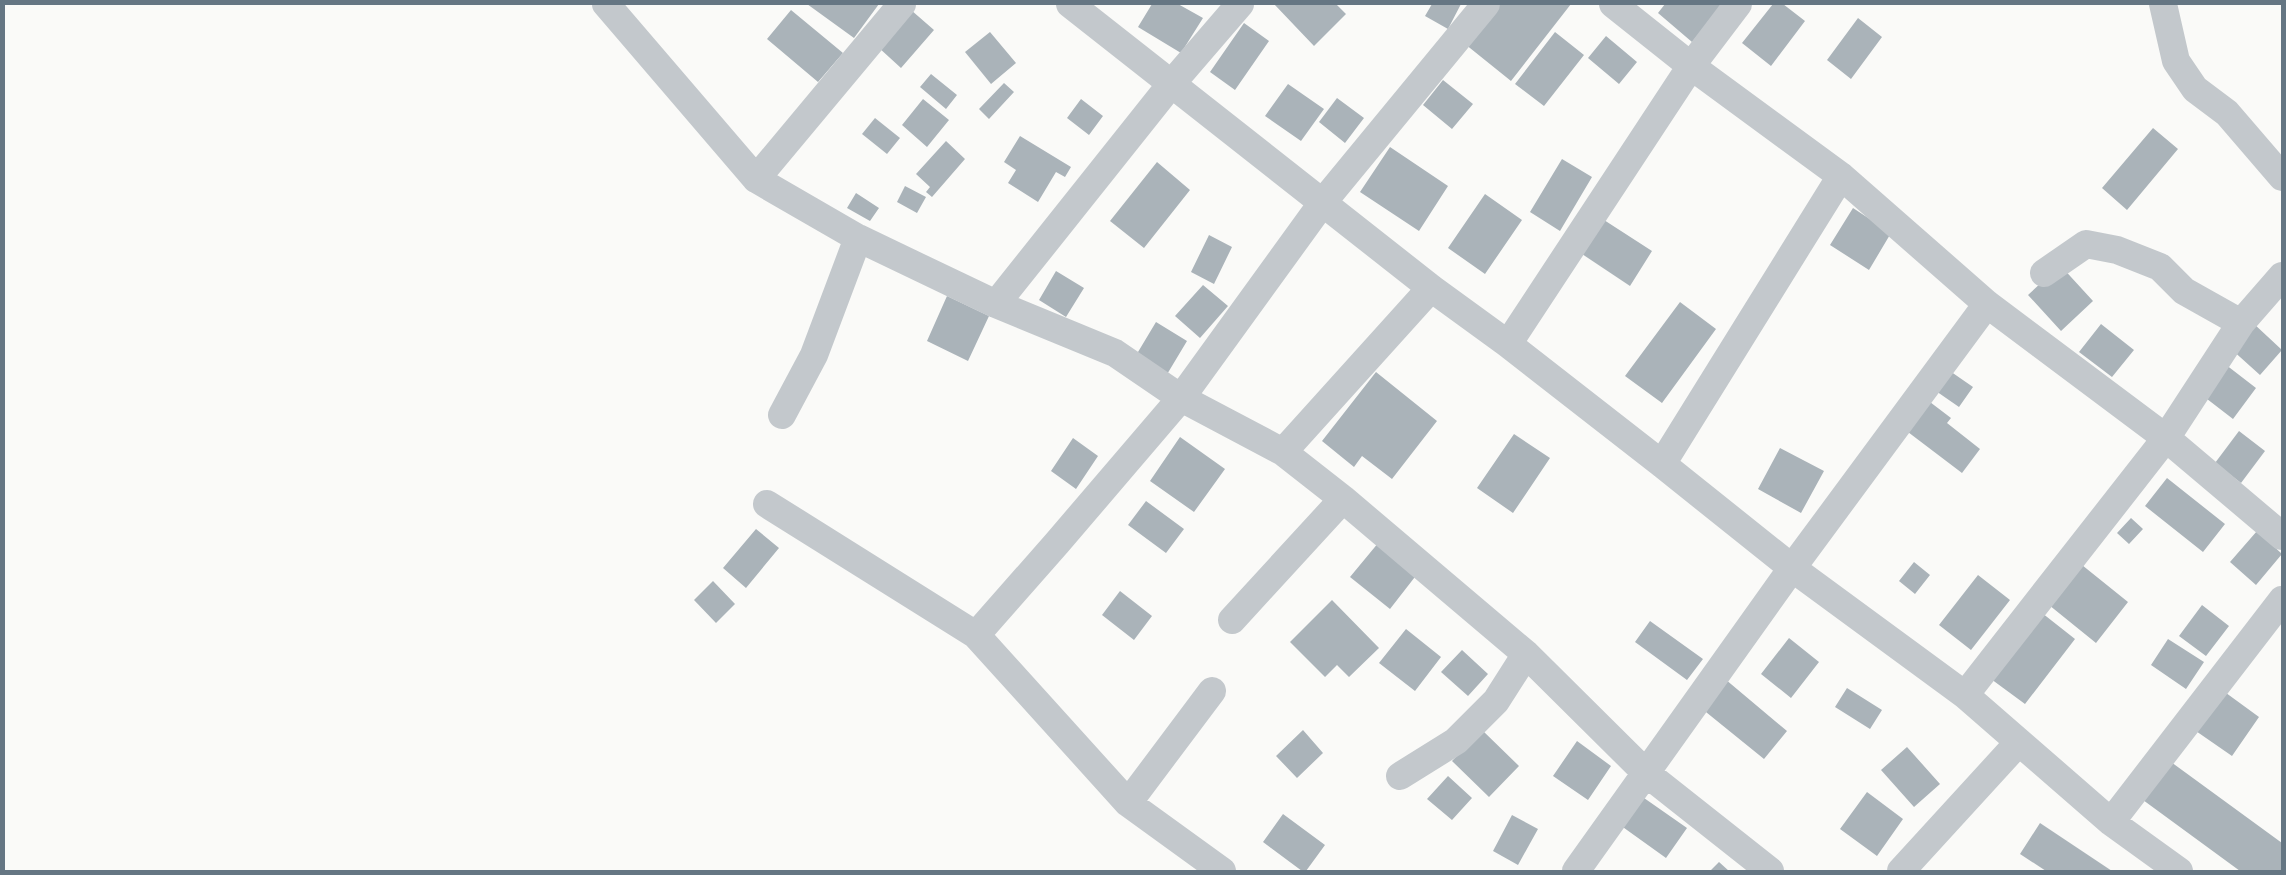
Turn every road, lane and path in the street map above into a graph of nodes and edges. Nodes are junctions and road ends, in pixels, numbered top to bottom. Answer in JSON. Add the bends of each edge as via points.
{"nodes":[{"id":1,"x":606,"y":4,"type":"edge"},
{"id":2,"x":902,"y":4,"type":"edge"},
{"id":3,"x":1070,"y":4,"type":"edge"},
{"id":4,"x":1240,"y":4,"type":"edge"},
{"id":5,"x":1486,"y":4,"type":"edge"},
{"id":6,"x":1613,"y":4,"type":"edge"},
{"id":7,"x":1738,"y":4,"type":"edge"},
{"id":8,"x":2163,"y":4,"type":"edge"},
{"id":9,"x":1691,"y":66,"type":"junction"},
{"id":10,"x":1172,"y":83,"type":"junction"},
{"id":11,"x":1841,"y":176,"type":"junction"},
{"id":12,"x":2282,"y":177,"type":"edge"},
{"id":13,"x":756,"y":179,"type":"junction"},
{"id":14,"x":1323,"y":202,"type":"junction"},
{"id":15,"x":858,"y":238,"type":"junction"},
{"id":16,"x":2044,"y":273,"type":"dead end"},
{"id":17,"x":2282,"y":276,"type":"edge"},
{"id":18,"x":1431,"y":288,"type":"junction"},
{"id":19,"x":996,"y":304,"type":"junction"},
{"id":20,"x":1987,"y":304,"type":"junction"},
{"id":21,"x":2241,"y":322,"type":"junction"},
{"id":22,"x":1508,"y":344,"type":"junction"},
{"id":23,"x":1181,"y":398,"type":"junction"},
{"id":24,"x":782,"y":415,"type":"dead end"},
{"id":25,"x":2166,"y":438,"type":"junction"},
{"id":26,"x":1283,"y":452,"type":"junction"},
{"id":27,"x":1662,"y":464,"type":"junction"},
{"id":28,"x":1343,"y":499,"type":"junction"},
{"id":29,"x":767,"y":504,"type":"dead end"},
{"id":30,"x":2282,"y":536,"type":"edge"},
{"id":31,"x":1792,"y":568,"type":"junction"},
{"id":32,"x":2282,"y":600,"type":"edge"},
{"id":33,"x":1232,"y":620,"type":"dead end"},
{"id":34,"x":976,"y":635,"type":"junction"},
{"id":35,"x":1526,"y":654,"type":"junction"},
{"id":36,"x":1212,"y":691,"type":"dead end"},
{"id":37,"x":1966,"y":695,"type":"junction"},
{"id":38,"x":2020,"y":742,"type":"junction"},
{"id":39,"x":1646,"y":773,"type":"junction"},
{"id":40,"x":1400,"y":776,"type":"dead end"},
{"id":41,"x":1128,"y":803,"type":"junction"},
{"id":42,"x":2111,"y":822,"type":"junction"},
{"id":43,"x":1222,"y":871,"type":"edge"},
{"id":44,"x":1576,"y":871,"type":"edge"},
{"id":45,"x":1770,"y":871,"type":"edge"},
{"id":46,"x":1900,"y":871,"type":"edge"},
{"id":47,"x":2179,"y":871,"type":"edge"}],
"edges":[{"from":1,"to":13,"type":"street"},
{"from":2,"to":13,"type":"street"},
{"from":3,"to":10,"type":"street"},
{"from":4,"to":10,"type":"street"},
{"from":5,"to":14,"type":"street"},
{"from":6,"to":9,"type":"street"},
{"from":7,"to":9,"type":"street"},
{"from":8,"to":12,"type":"street","via":[[2176,61],[2195,89],[2227,113]]},
{"from":9,"to":11,"type":"street"},
{"from":9,"to":22,"type":"street"},
{"from":10,"to":14,"type":"street"},
{"from":10,"to":19,"type":"street"},
{"from":11,"to":20,"type":"street"},
{"from":11,"to":27,"type":"street"},
{"from":13,"to":15,"type":"street"},
{"from":14,"to":18,"type":"street"},
{"from":14,"to":23,"type":"street"},
{"from":15,"to":19,"type":"street"},
{"from":15,"to":24,"type":"street","via":[[814,355]]},
{"from":16,"to":21,"type":"street","via":[[2086,244],[2117,250],[2160,267],[2184,291]]},
{"from":17,"to":21,"type":"street"},
{"from":18,"to":22,"type":"street"},
{"from":18,"to":26,"type":"street"},
{"from":19,"to":23,"type":"street","via":[[1115,353]]},
{"from":20,"to":25,"type":"street"},
{"from":20,"to":31,"type":"street"},
{"from":21,"to":25,"type":"street"},
{"from":22,"to":27,"type":"street"},
{"from":23,"to":26,"type":"street"},
{"from":23,"to":34,"type":"street"},
{"from":25,"to":30,"type":"street"},
{"from":25,"to":37,"type":"street"},
{"from":26,"to":28,"type":"street"},
{"from":27,"to":31,"type":"street"},
{"from":28,"to":33,"type":"street"},
{"from":28,"to":35,"type":"street"},
{"from":29,"to":34,"type":"street"},
{"from":31,"to":37,"type":"street"},
{"from":31,"to":39,"type":"street"},
{"from":32,"to":42,"type":"street"},
{"from":34,"to":41,"type":"street"},
{"from":35,"to":39,"type":"street"},
{"from":35,"to":40,"type":"street","via":[[1496,701],[1456,741]]},
{"from":36,"to":41,"type":"street"},
{"from":37,"to":38,"type":"street"},
{"from":38,"to":42,"type":"street"},
{"from":38,"to":46,"type":"street"},
{"from":39,"to":44,"type":"street"},
{"from":39,"to":45,"type":"street"},
{"from":41,"to":43,"type":"street"},
{"from":42,"to":47,"type":"street"}]}
